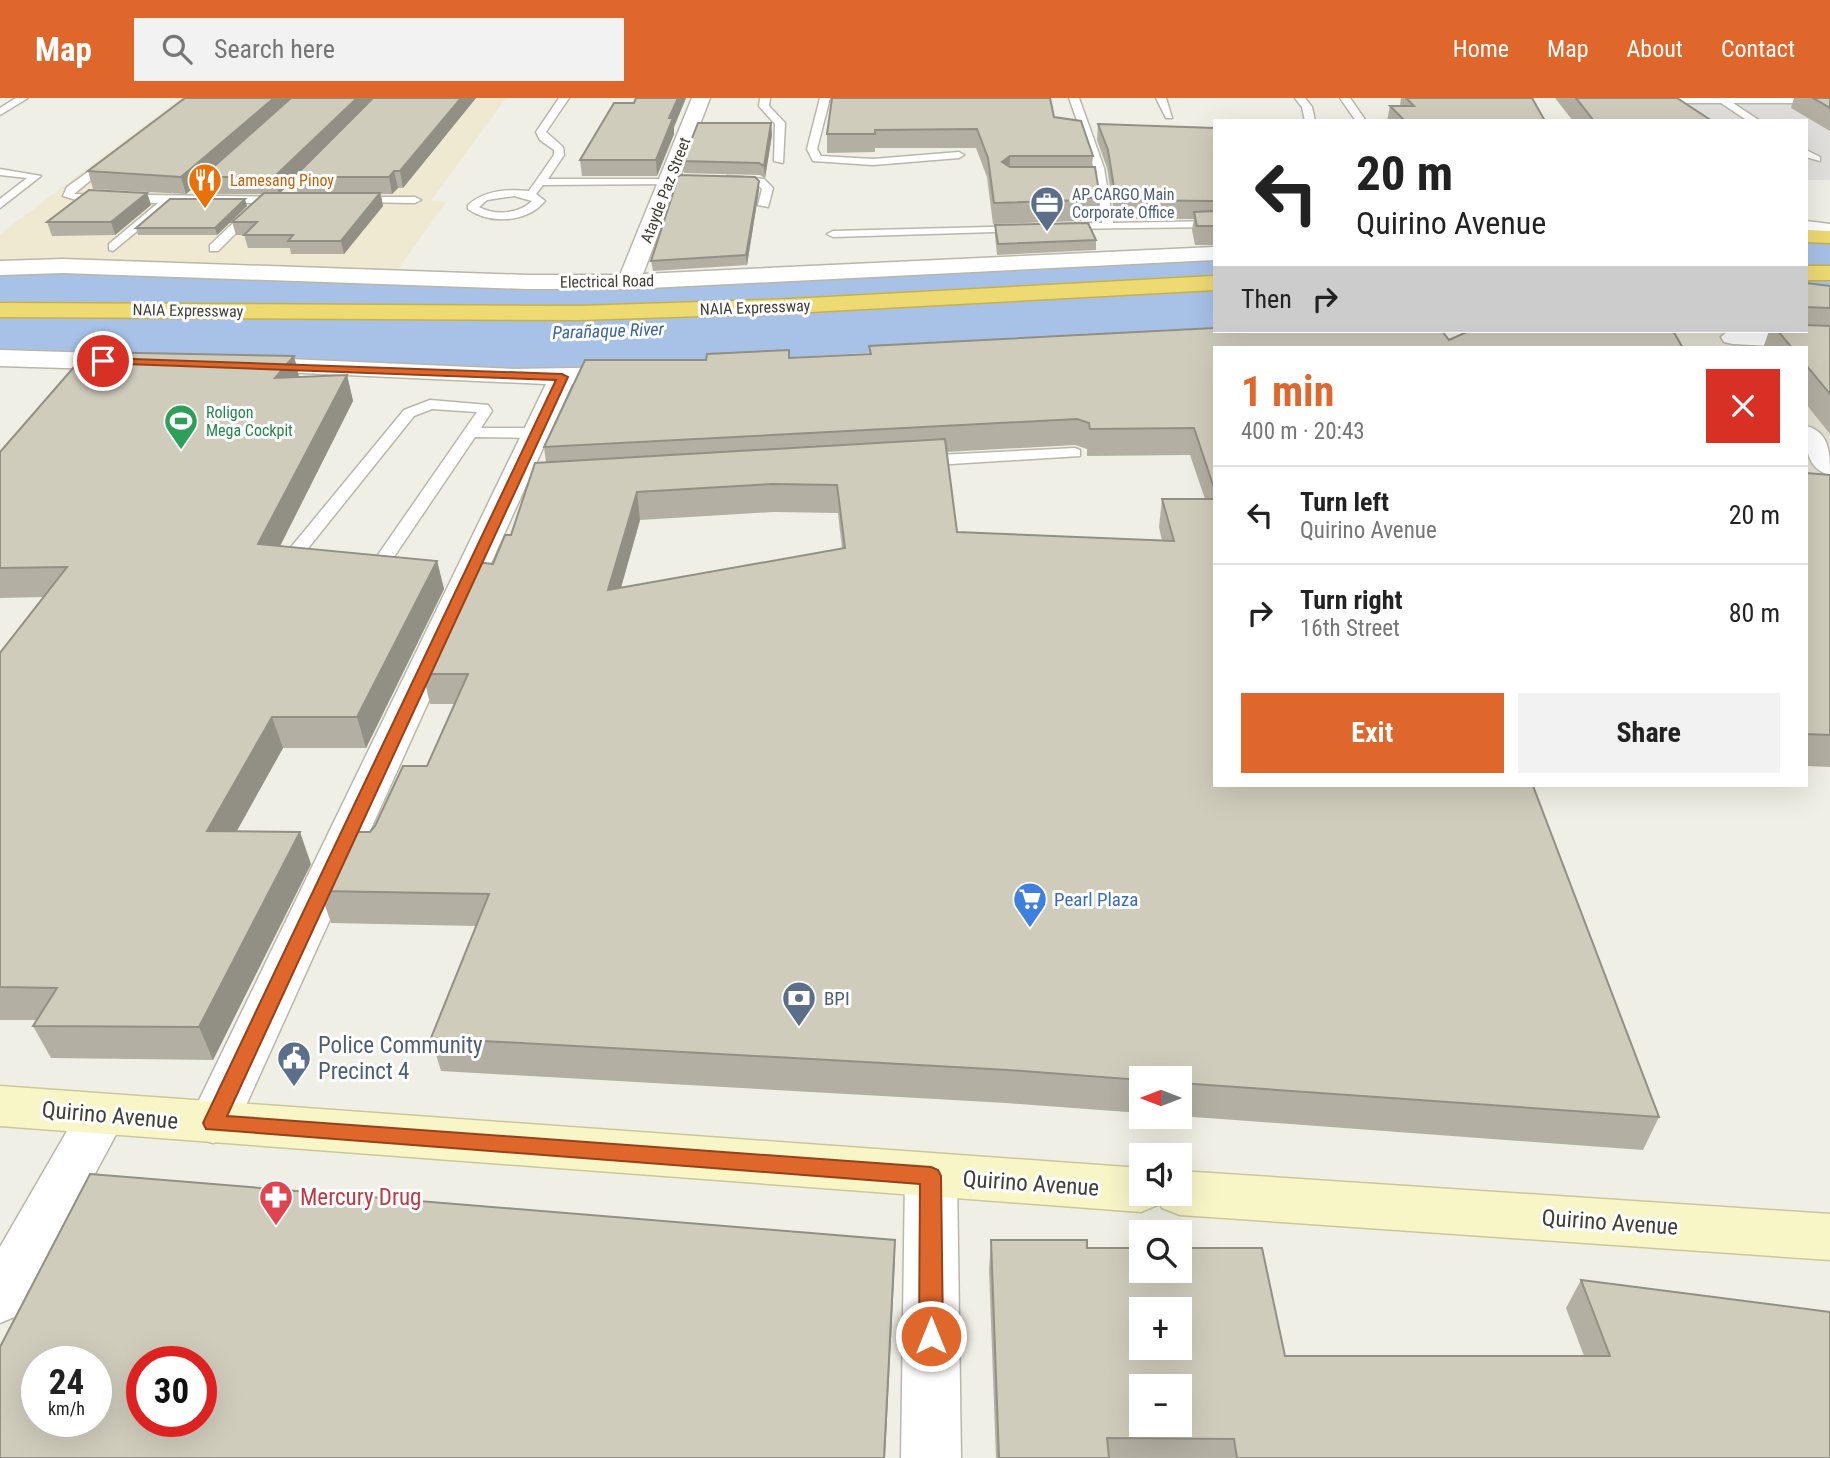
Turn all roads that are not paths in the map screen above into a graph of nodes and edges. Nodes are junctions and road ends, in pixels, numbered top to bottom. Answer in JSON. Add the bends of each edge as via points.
{"nodes":[{"id":1,"x":23,"y":98,"type":"edge"},
{"id":2,"x":564,"y":98,"type":"edge"},
{"id":3,"x":701,"y":98,"type":"edge"},
{"id":4,"x":765,"y":98,"type":"edge"},
{"id":5,"x":825,"y":98,"type":"edge"},
{"id":6,"x":1074,"y":98,"type":"edge"},
{"id":7,"x":1161,"y":98,"type":"edge"},
{"id":8,"x":1300,"y":98,"type":"edge"},
{"id":9,"x":1345,"y":98,"type":"edge"},
{"id":10,"x":1656,"y":99,"type":"edge"},
{"id":11,"x":1721,"y":99,"type":"edge"},
{"id":12,"x":1830,"y":100,"type":"edge"},
{"id":13,"x":0,"y":112,"type":"edge"},
{"id":14,"x":1679,"y":114,"type":"edge"},
{"id":15,"x":1169,"y":117,"type":"dead end"},
{"id":16,"x":1310,"y":119,"type":"edge"},
{"id":17,"x":1360,"y":119,"type":"edge"},
{"id":18,"x":1752,"y":119,"type":"edge"},
{"id":19,"x":123,"y":149,"type":"edge"},
{"id":20,"x":959,"y":155,"type":"edge"},
{"id":21,"x":779,"y":161,"type":"dead end"},
{"id":22,"x":0,"y":172,"type":"edge"},
{"id":23,"x":720,"y":178,"type":"edge"},
{"id":24,"x":673,"y":180,"type":"junction"},
{"id":25,"x":1088,"y":181,"type":"edge"},
{"id":26,"x":1101,"y":181,"type":"junction"},
{"id":27,"x":541,"y":182,"type":"junction"},
{"id":28,"x":200,"y":191,"type":"edge"},
{"id":29,"x":295,"y":195,"type":"edge"},
{"id":30,"x":531,"y":195,"type":"junction"},
{"id":31,"x":168,"y":200,"type":"junction"},
{"id":32,"x":190,"y":200,"type":"junction"},
{"id":33,"x":263,"y":200,"type":"junction"},
{"id":34,"x":336,"y":200,"type":"edge"},
{"id":35,"x":415,"y":200,"type":"dead end"},
{"id":36,"x":0,"y":205,"type":"edge"},
{"id":37,"x":764,"y":205,"type":"dead end"},
{"id":38,"x":1213,"y":224,"type":"edge"},
{"id":39,"x":1108,"y":226,"type":"junction"},
{"id":40,"x":1808,"y":227,"type":"edge"},
{"id":41,"x":1830,"y":230,"type":"edge"},
{"id":42,"x":833,"y":234,"type":"dead end"},
{"id":43,"x":1808,"y":236,"type":"edge"},
{"id":44,"x":1830,"y":237,"type":"edge"},
{"id":45,"x":113,"y":247,"type":"dead end"},
{"id":46,"x":1808,"y":247,"type":"edge"},
{"id":47,"x":214,"y":248,"type":"dead end"},
{"id":48,"x":1830,"y":248,"type":"edge"},
{"id":49,"x":1213,"y":254,"type":"edge"},
{"id":50,"x":1808,"y":261,"type":"edge"},
{"id":51,"x":1830,"y":262,"type":"edge"},
{"id":52,"x":0,"y":268,"type":"edge"},
{"id":53,"x":1213,"y":268,"type":"edge"},
{"id":54,"x":1808,"y":273,"type":"edge"},
{"id":55,"x":1830,"y":273,"type":"edge"},
{"id":56,"x":629,"y":282,"type":"junction"},
{"id":57,"x":1213,"y":283,"type":"edge"},
{"id":58,"x":1033,"y":292,"type":"junction"},
{"id":59,"x":0,"y":295,"type":"edge"},
{"id":60,"x":1213,"y":295,"type":"edge"},
{"id":61,"x":0,"y":310,"type":"edge"},
{"id":62,"x":1734,"y":339,"type":"edge"},
{"id":63,"x":1830,"y":342,"type":"edge"},
{"id":64,"x":0,"y":358,"type":"edge"},
{"id":65,"x":161,"y":363,"type":"edge"},
{"id":66,"x":215,"y":364,"type":"edge"},
{"id":67,"x":656,"y":374,"type":"edge"},
{"id":68,"x":562,"y":377,"type":"junction"},
{"id":69,"x":471,"y":432,"type":"junction"},
{"id":70,"x":537,"y":433,"type":"junction"},
{"id":71,"x":1808,"y":440,"type":"edge"},
{"id":72,"x":1075,"y":453,"type":"edge"},
{"id":73,"x":898,"y":462,"type":"edge"},
{"id":74,"x":1826,"y":481,"type":"edge"},
{"id":75,"x":322,"y":568,"type":"edge"},
{"id":76,"x":400,"y":578,"type":"edge"},
{"id":77,"x":0,"y":1106,"type":"edge"},
{"id":78,"x":102,"y":1114,"type":"junction"},
{"id":79,"x":213,"y":1123,"type":"junction"},
{"id":80,"x":931,"y":1176,"type":"junction"},
{"id":81,"x":1129,"y":1189,"type":"edge"},
{"id":82,"x":1192,"y":1194,"type":"edge"},
{"id":83,"x":1830,"y":1237,"type":"edge"},
{"id":84,"x":0,"y":1298,"type":"edge"},
{"id":85,"x":931,"y":1458,"type":"edge"}],
"edges":[{"from":1,"to":13,"type":"lane"},
{"from":2,"to":27,"type":"lane","via":[[541,132],[559,149]]},
{"from":3,"to":24,"type":"street","name":"Atayde Paz Street"},
{"from":4,"to":21,"type":"lane","via":[[764,106],[780,123]]},
{"from":5,"to":20,"type":"lane","via":[[812,149],[817,159],[873,162]]},
{"from":6,"to":26,"type":"lane"},
{"from":7,"to":15,"type":"lane"},
{"from":8,"to":16,"type":"lane"},
{"from":9,"to":17,"type":"lane"},
{"from":10,"to":11,"type":"lane"},
{"from":10,"to":14,"type":"lane"},
{"from":11,"to":12,"type":"lane"},
{"from":11,"to":18,"type":"lane"},
{"from":19,"to":31,"type":"lane","via":[[68,196]]},
{"from":22,"to":36,"type":"lane","via":[[36,176]]},
{"from":23,"to":37,"type":"lane","via":[[763,183],[768,188]]},
{"from":24,"to":27,"type":"lane"},
{"from":24,"to":56,"type":"street","name":"Atayde Paz Street"},
{"from":25,"to":26,"type":"lane"},
{"from":26,"to":39,"type":"lane"},
{"from":27,"to":30,"type":"lane"},
{"from":28,"to":32,"type":"lane"},
{"from":29,"to":33,"type":"lane"},
{"from":30,"to":30,"type":"lane","via":[[493,195],[477,200],[472,207],[490,215],[523,212],[537,205],[537,198]]},
{"from":31,"to":32,"type":"lane"},
{"from":31,"to":45,"type":"lane"},
{"from":32,"to":33,"type":"lane"},
{"from":33,"to":47,"type":"lane"},
{"from":34,"to":35,"type":"lane"},
{"from":38,"to":39,"type":"lane"},
{"from":39,"to":42,"type":"lane"},
{"from":40,"to":41,"type":"street"},
{"from":43,"to":44,"type":"highway"},
{"from":46,"to":48,"type":"highway"},
{"from":49,"to":56,"type":"street","name":"Electrical Road"},
{"from":50,"to":51,"type":"highway"},
{"from":52,"to":56,"type":"street","name":"Electrical Road"},
{"from":53,"to":59,"type":"highway","name":"NAIA Expressway","via":[[578,298]]},
{"from":54,"to":55,"type":"highway"},
{"from":57,"to":58,"type":"highway","name":"NAIA Expressway"},
{"from":58,"to":60,"type":"highway"},
{"from":58,"to":61,"type":"highway","name":"NAIA Expressway","via":[[579,313]]},
{"from":62,"to":63,"type":"street"},
{"from":64,"to":65,"type":"street"},
{"from":66,"to":68,"type":"street"},
{"from":67,"to":68,"type":"street"},
{"from":68,"to":70,"type":"street"},
{"from":69,"to":70,"type":"lane"},
{"from":69,"to":75,"type":"lane","via":[[483,408],[430,404],[409,413],[291,561]]},
{"from":69,"to":76,"type":"lane","via":[[367,574]]},
{"from":70,"to":79,"type":"street","via":[[521,484],[453,584]]},
{"from":71,"to":74,"type":"street"},
{"from":72,"to":73,"type":"lane"},
{"from":77,"to":78,"type":"main road","name":"Quirino Avenue"},
{"from":78,"to":79,"type":"main road","name":"Quirino Avenue"},
{"from":78,"to":84,"type":"street"},
{"from":79,"to":80,"type":"main road","name":"Quirino Avenue"},
{"from":80,"to":81,"type":"main road","name":"Quirino Avenue"},
{"from":80,"to":85,"type":"street"},
{"from":82,"to":83,"type":"main road","name":"Quirino Avenue"}]}
